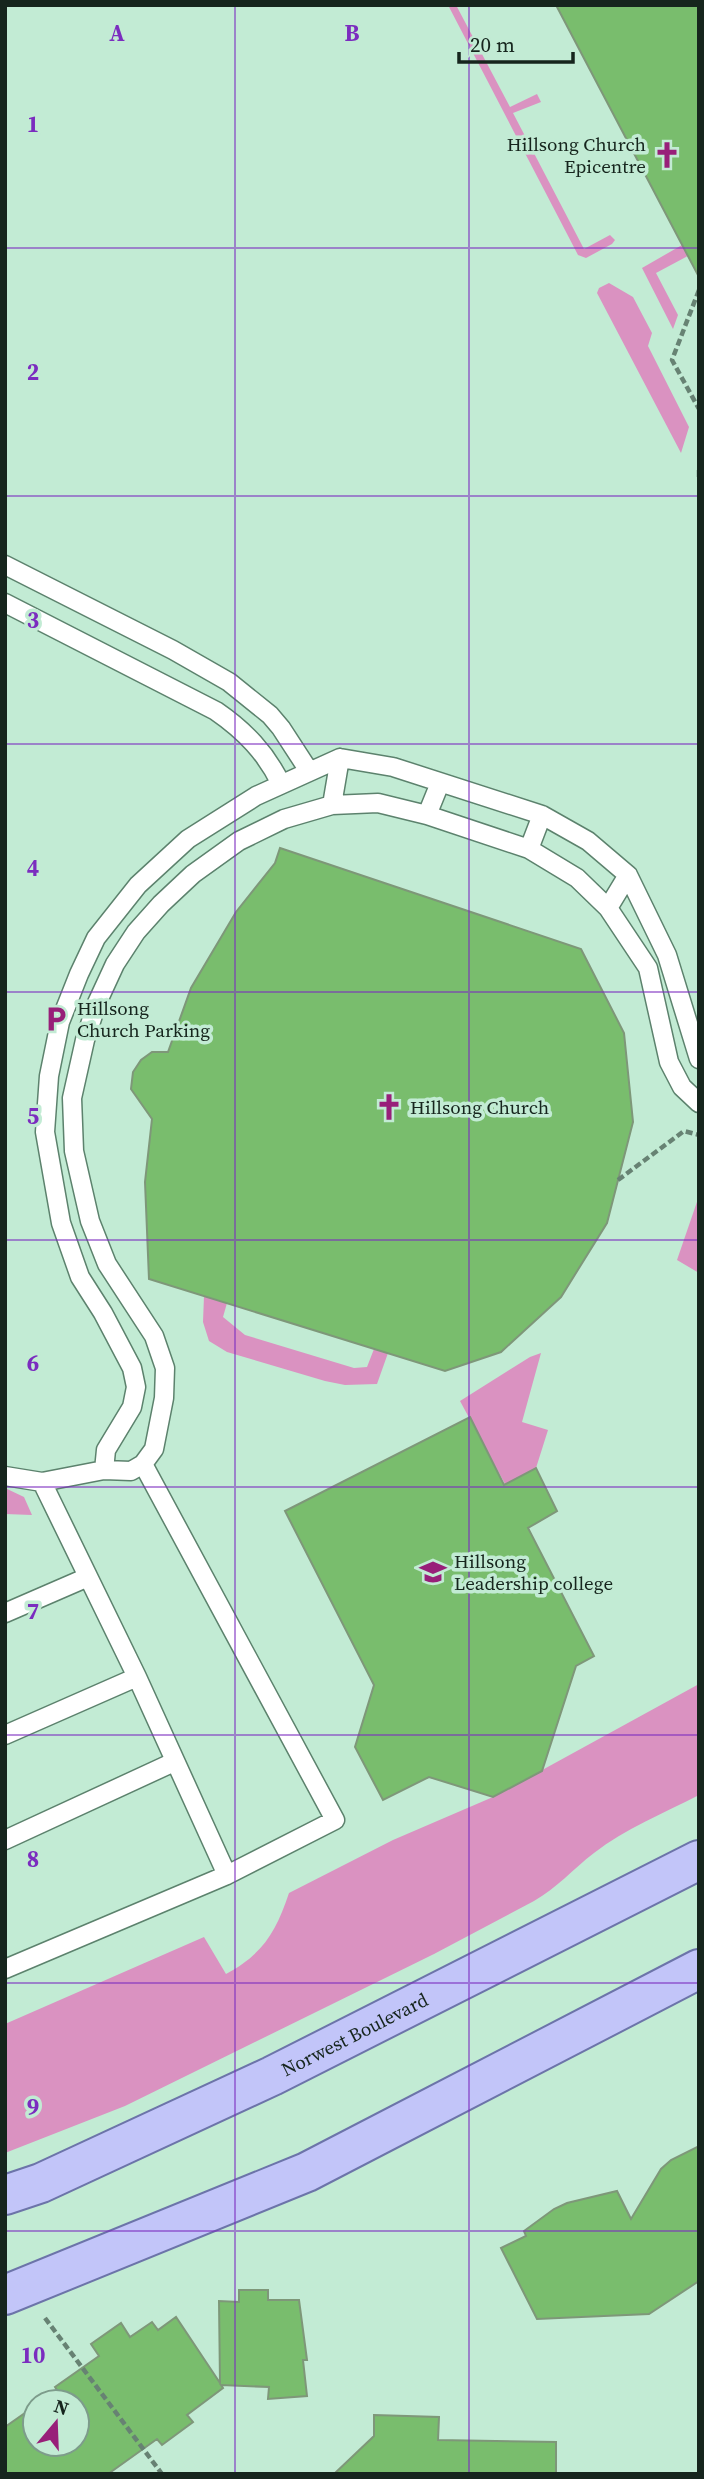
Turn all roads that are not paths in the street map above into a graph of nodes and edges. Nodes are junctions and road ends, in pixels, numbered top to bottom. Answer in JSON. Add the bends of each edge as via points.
{"nodes":[{"id":1,"x":5,"y":565,"type":"edge"},
{"id":2,"x":5,"y":603,"type":"edge"},
{"id":3,"x":341,"y":758,"type":"junction"},
{"id":4,"x":309,"y":771,"type":"junction"},
{"id":5,"x":440,"y":783,"type":"junction"},
{"id":6,"x":281,"y":785,"type":"junction"},
{"id":7,"x":332,"y":805,"type":"junction"},
{"id":8,"x":427,"y":815,"type":"junction"},
{"id":9,"x":542,"y":815,"type":"junction"},
{"id":10,"x":529,"y":849,"type":"junction"},
{"id":11,"x":628,"y":875,"type":"junction"},
{"id":12,"x":608,"y":908,"type":"junction"},
{"id":13,"x":667,"y":955,"type":"junction"},
{"id":14,"x":648,"y":968,"type":"junction"},
{"id":15,"x":699,"y":1059,"type":"edge"},
{"id":16,"x":699,"y":1103,"type":"edge"},
{"id":17,"x":143,"y":1464,"type":"junction"},
{"id":18,"x":104,"y":1470,"type":"junction"},
{"id":19,"x":5,"y":1476,"type":"edge"},
{"id":20,"x":42,"y":1482,"type":"junction"},
{"id":21,"x":88,"y":1577,"type":"junction"},
{"id":22,"x":5,"y":1613,"type":"edge"},
{"id":23,"x":136,"y":1677,"type":"junction"},
{"id":24,"x":5,"y":1735,"type":"edge"},
{"id":25,"x":174,"y":1762,"type":"junction"},
{"id":26,"x":5,"y":1840,"type":"edge"},
{"id":27,"x":699,"y":1860,"type":"edge"},
{"id":28,"x":227,"y":1875,"type":"junction"},
{"id":29,"x":5,"y":1969,"type":"edge"},
{"id":30,"x":699,"y":1969,"type":"edge"},
{"id":31,"x":5,"y":2195,"type":"edge"},
{"id":32,"x":13,"y":2291,"type":"edge"}],
"edges":[{"from":1,"to":4,"type":"lane","via":[[229,682],[270,715]]},
{"from":2,"to":6,"type":"lane","via":[[216,711],[258,747]]},
{"from":3,"to":4,"type":"lane"},
{"from":3,"to":5,"type":"lane","via":[[393,767]]},
{"from":3,"to":7,"type":"lane"},
{"from":4,"to":6,"type":"lane"},
{"from":5,"to":8,"type":"lane"},
{"from":5,"to":9,"type":"lane"},
{"from":6,"to":18,"type":"lane","via":[[188,839],[138,885],[96,938],[61,1022],[48,1076],[44,1132],[61,1223],[80,1277],[126,1357],[136,1387],[132,1407],[106,1450]]},
{"from":7,"to":8,"type":"lane","via":[[378,803]]},
{"from":7,"to":17,"type":"lane","via":[[239,841],[160,904],[115,964],[85,1040],[72,1098],[74,1150],[90,1221],[107,1264],[154,1336],[165,1368],[154,1448]]},
{"from":8,"to":10,"type":"lane"},
{"from":9,"to":10,"type":"lane"},
{"from":9,"to":11,"type":"lane","via":[[588,841]]},
{"from":10,"to":12,"type":"lane","via":[[577,878]]},
{"from":11,"to":12,"type":"lane"},
{"from":11,"to":13,"type":"lane"},
{"from":12,"to":14,"type":"lane"},
{"from":13,"to":14,"type":"lane"},
{"from":13,"to":15,"type":"lane"},
{"from":14,"to":16,"type":"lane","via":[[669,1062],[682,1087]]},
{"from":17,"to":18,"type":"lane","via":[[131,1471]]},
{"from":17,"to":28,"type":"lane","via":[[335,1820]]},
{"from":18,"to":20,"type":"lane"},
{"from":19,"to":20,"type":"lane"},
{"from":20,"to":21,"type":"lane"},
{"from":21,"to":22,"type":"lane"},
{"from":21,"to":23,"type":"lane"},
{"from":23,"to":24,"type":"lane"},
{"from":23,"to":25,"type":"lane"},
{"from":25,"to":26,"type":"lane"},
{"from":25,"to":28,"type":"lane"},
{"from":27,"to":31,"type":"main road","name":"Norwest Boulevard","via":[[272,2076],[41,2183]]},
{"from":28,"to":29,"type":"lane"},
{"from":30,"to":32,"type":"main road","via":[[307,2172]]}]}
